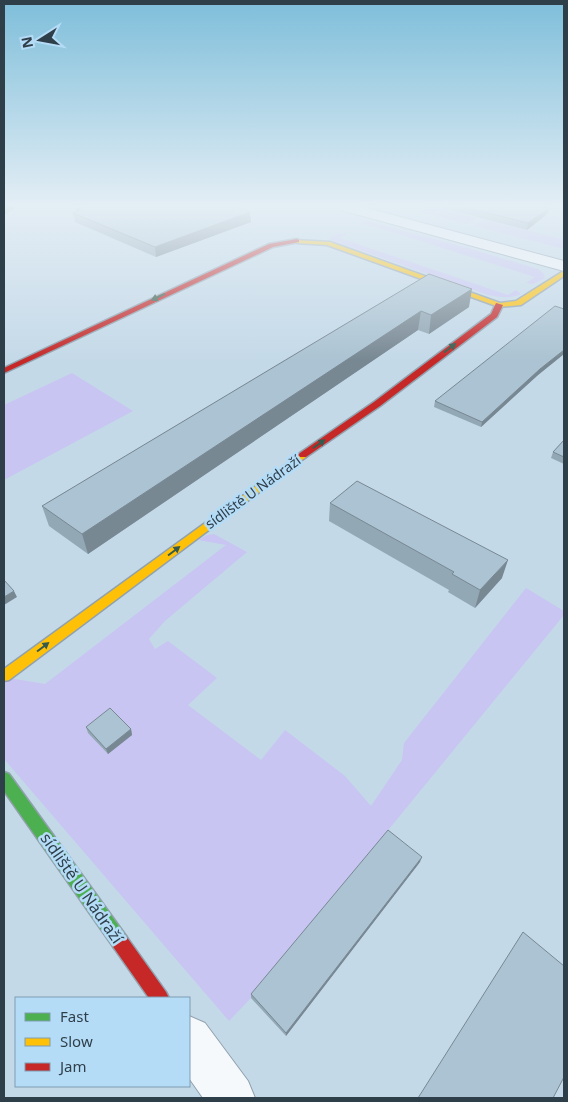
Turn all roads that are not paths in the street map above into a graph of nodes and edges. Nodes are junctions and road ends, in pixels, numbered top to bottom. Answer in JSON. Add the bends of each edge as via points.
{"nodes":[{"id":1,"x":243,"y":258,"type":"edge"},
{"id":2,"x":371,"y":258,"type":"edge"},
{"id":3,"x":536,"y":258,"type":"edge"},
{"id":4,"x":564,"y":266,"type":"edge"},
{"id":5,"x":564,"y":273,"type":"edge"},
{"id":6,"x":499,"y":305,"type":"junction"},
{"id":7,"x":4,"y":371,"type":"edge"},
{"id":8,"x":4,"y":676,"type":"edge"},
{"id":9,"x":4,"y":779,"type":"edge"},
{"id":10,"x":159,"y":997,"type":"edge"},
{"id":11,"x":190,"y":1040,"type":"edge"},
{"id":12,"x":231,"y":1098,"type":"edge"}],
"edges":[{"from":1,"to":7,"type":"street","one_way":true},
{"from":6,"to":2,"type":"street","one_way":true},
{"from":3,"to":4,"type":"street"},
{"from":5,"to":6,"type":"street","via":[[518,303]]},
{"from":8,"to":6,"type":"street","name":"sídliště U Nádraží","one_way":true,"via":[[293,462],[377,404],[494,315]]},
{"from":9,"to":10,"type":"street","name":"sídliště U Nádraží"},
{"from":11,"to":12,"type":"street"}]}
